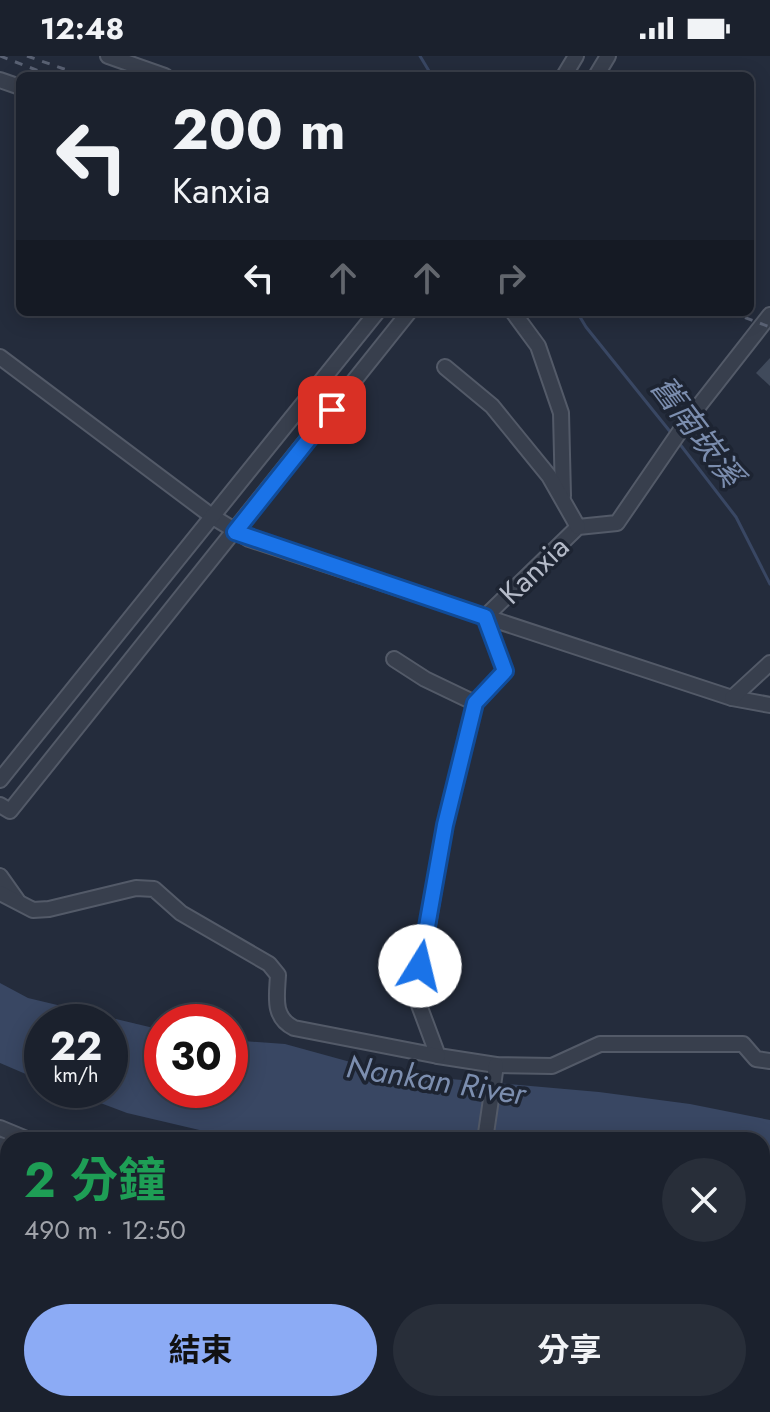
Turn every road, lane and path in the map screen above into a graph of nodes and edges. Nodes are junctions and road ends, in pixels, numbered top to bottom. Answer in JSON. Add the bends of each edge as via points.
{"nodes":[{"id":1,"x":108,"y":56,"type":"edge"},
{"id":2,"x":154,"y":72,"type":"edge"},
{"id":3,"x":374,"y":316,"type":"edge"},
{"id":4,"x":406,"y":316,"type":"edge"},
{"id":5,"x":516,"y":316,"type":"edge"},
{"id":6,"x":770,"y":317,"type":"edge"},
{"id":7,"x":764,"y":334,"type":"edge"},
{"id":8,"x":0,"y":357,"type":"edge"},
{"id":9,"x":445,"y":367,"type":"dead end"},
{"id":10,"x":563,"y":501,"type":"junction"},
{"id":11,"x":213,"y":517,"type":"junction"},
{"id":12,"x":578,"y":527,"type":"junction"},
{"id":13,"x":235,"y":532,"type":"junction"},
{"id":14,"x":485,"y":617,"type":"junction"},
{"id":15,"x":394,"y":659,"type":"dead end"},
{"id":16,"x":770,"y":663,"type":"edge"},
{"id":17,"x":732,"y":698,"type":"junction"},
{"id":18,"x":475,"y":703,"type":"junction"},
{"id":19,"x":770,"y":705,"type":"edge"},
{"id":20,"x":770,"y":716,"type":"edge"},
{"id":21,"x":0,"y":780,"type":"edge"},
{"id":22,"x":5,"y":808,"type":"edge"},
{"id":23,"x":0,"y":876,"type":"edge"},
{"id":24,"x":0,"y":893,"type":"edge"},
{"id":25,"x":17,"y":901,"type":"junction"},
{"id":26,"x":438,"y":1056,"type":"junction"},
{"id":27,"x":770,"y":1061,"type":"edge"},
{"id":28,"x":495,"y":1071,"type":"junction"},
{"id":29,"x":486,"y":1132,"type":"edge"}],
"edges":[{"from":1,"to":2,"type":"street"},
{"from":3,"to":11,"type":"street"},
{"from":4,"to":13,"type":"street"},
{"from":5,"to":10,"type":"street","via":[[538,346],[561,413]]},
{"from":6,"to":7,"type":"street"},
{"from":7,"to":12,"type":"street","name":"Kanxia","via":[[687,421],[617,523]]},
{"from":8,"to":11,"type":"street"},
{"from":9,"to":10,"type":"street","via":[[492,406]]},
{"from":10,"to":12,"type":"street"},
{"from":11,"to":13,"type":"street"},
{"from":11,"to":21,"type":"street"},
{"from":12,"to":14,"type":"street","name":"Kanxia"},
{"from":13,"to":14,"type":"street"},
{"from":13,"to":22,"type":"street"},
{"from":14,"to":17,"type":"street"},
{"from":14,"to":18,"type":"street","name":"Kanxia","via":[[505,671]]},
{"from":15,"to":18,"type":"street"},
{"from":16,"to":17,"type":"street"},
{"from":17,"to":19,"type":"street"},
{"from":17,"to":20,"type":"street"},
{"from":18,"to":26,"type":"street","name":"Kanxia","via":[[445,825],[418,983],[419,1005]]},
{"from":23,"to":25,"type":"street"},
{"from":24,"to":25,"type":"street"},
{"from":25,"to":26,"type":"street","via":[[33,910],[49,909],[136,888],[154,889],[181,913],[269,964],[278,975],[276,1004],[286,1024]]},
{"from":26,"to":28,"type":"street"},
{"from":27,"to":28,"type":"street","via":[[756,1059],[743,1044],[600,1044],[552,1066]]},
{"from":28,"to":29,"type":"street"}]}
